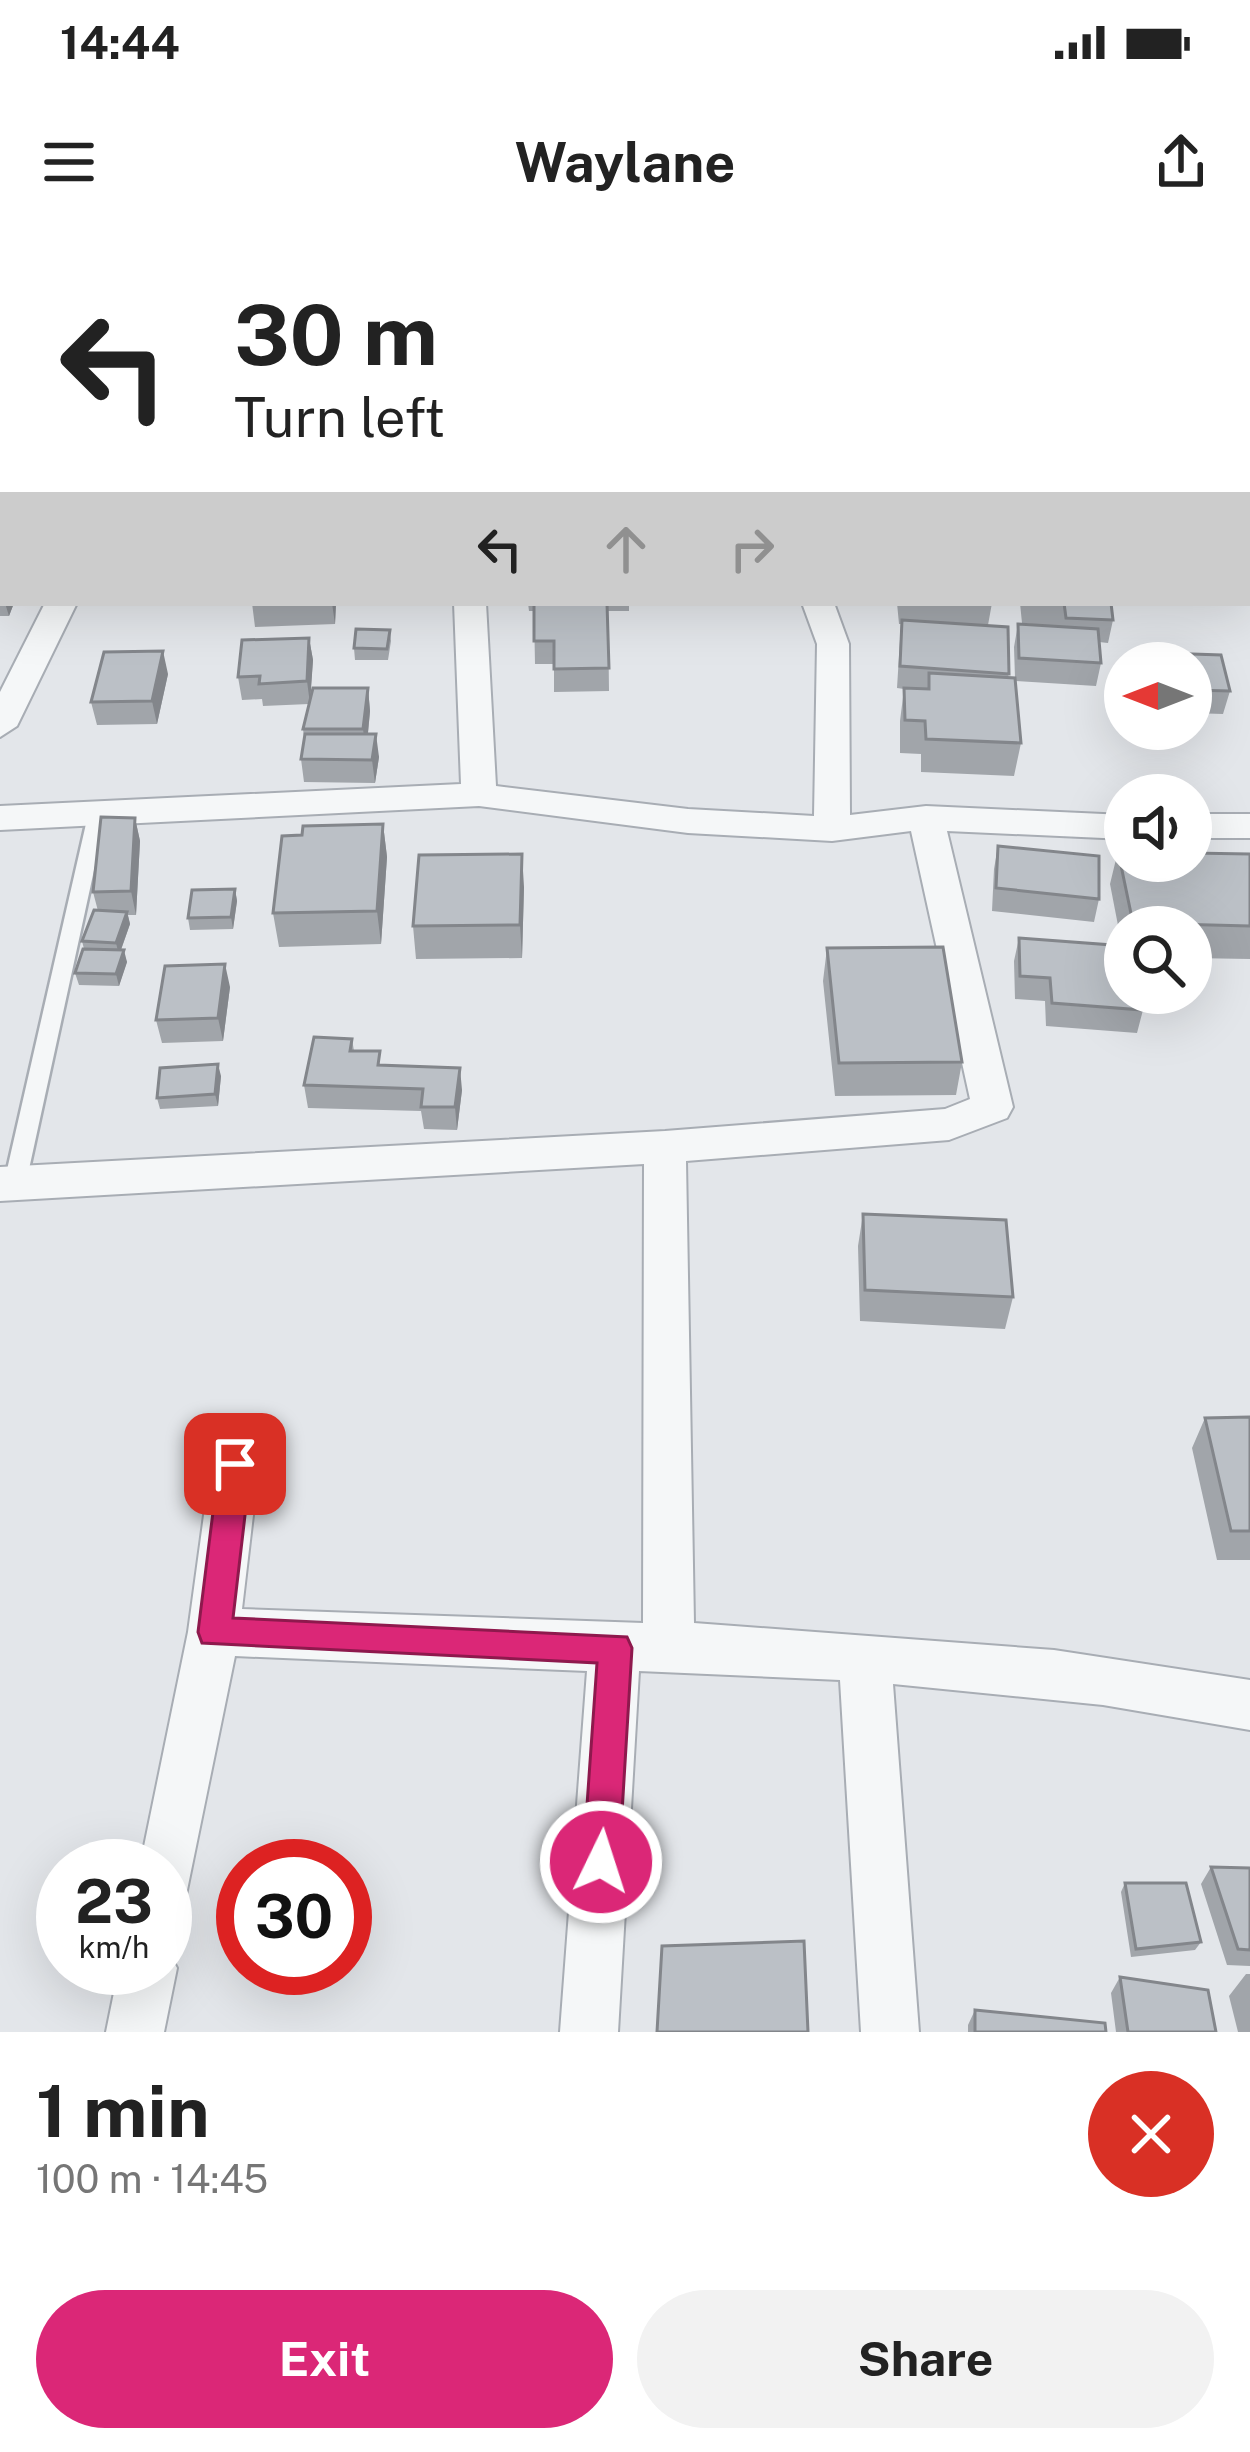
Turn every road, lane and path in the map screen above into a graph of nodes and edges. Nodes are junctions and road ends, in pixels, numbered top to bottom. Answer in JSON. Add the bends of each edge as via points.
{"nodes":[{"id":1,"x":61,"y":606,"type":"edge"},
{"id":2,"x":470,"y":606,"type":"edge"},
{"id":3,"x":819,"y":606,"type":"edge"},
{"id":4,"x":0,"y":639,"type":"edge"},
{"id":5,"x":44,"y":640,"type":"junction"},
{"id":6,"x":0,"y":726,"type":"edge"},
{"id":7,"x":478,"y":795,"type":"junction"},
{"id":8,"x":98,"y":815,"type":"junction"},
{"id":9,"x":0,"y":818,"type":"edge"},
{"id":10,"x":926,"y":818,"type":"junction"},
{"id":11,"x":1104,"y":826,"type":"edge"},
{"id":12,"x":1212,"y":826,"type":"edge"},
{"id":13,"x":1250,"y":826,"type":"edge"},
{"id":14,"x":832,"y":829,"type":"junction"},
{"id":15,"x":665,"y":1147,"type":"junction"},
{"id":16,"x":7,"y":1184,"type":"edge"},
{"id":17,"x":235,"y":1464,"type":"dead end"},
{"id":18,"x":214,"y":1632,"type":"junction"},
{"id":19,"x":642,"y":1646,"type":"junction"},
{"id":20,"x":866,"y":1658,"type":"junction"},
{"id":21,"x":1250,"y":1705,"type":"edge"},
{"id":22,"x":173,"y":1839,"type":"edge"},
{"id":23,"x":143,"y":1995,"type":"edge"},
{"id":24,"x":135,"y":2032,"type":"edge"},
{"id":25,"x":589,"y":2032,"type":"edge"},
{"id":26,"x":890,"y":2032,"type":"edge"}],
"edges":[{"from":1,"to":5,"type":"street"},
{"from":2,"to":7,"type":"street"},
{"from":3,"to":14,"type":"street","via":[[832,644]]},
{"from":4,"to":5,"type":"street"},
{"from":5,"to":6,"type":"street"},
{"from":7,"to":8,"type":"street"},
{"from":7,"to":14,"type":"street"},
{"from":8,"to":9,"type":"street"},
{"from":8,"to":16,"type":"lane"},
{"from":10,"to":11,"type":"street"},
{"from":10,"to":14,"type":"street"},
{"from":10,"to":15,"type":"street","via":[[992,1107],[949,1124]]},
{"from":12,"to":13,"type":"street"},
{"from":15,"to":16,"type":"street"},
{"from":15,"to":19,"type":"street"},
{"from":17,"to":18,"type":"street"},
{"from":18,"to":19,"type":"street"},
{"from":18,"to":22,"type":"street"},
{"from":19,"to":20,"type":"street"},
{"from":19,"to":25,"type":"street"},
{"from":20,"to":21,"type":"street","via":[[1130,1679]]},
{"from":20,"to":26,"type":"street"},
{"from":23,"to":24,"type":"street"}]}
